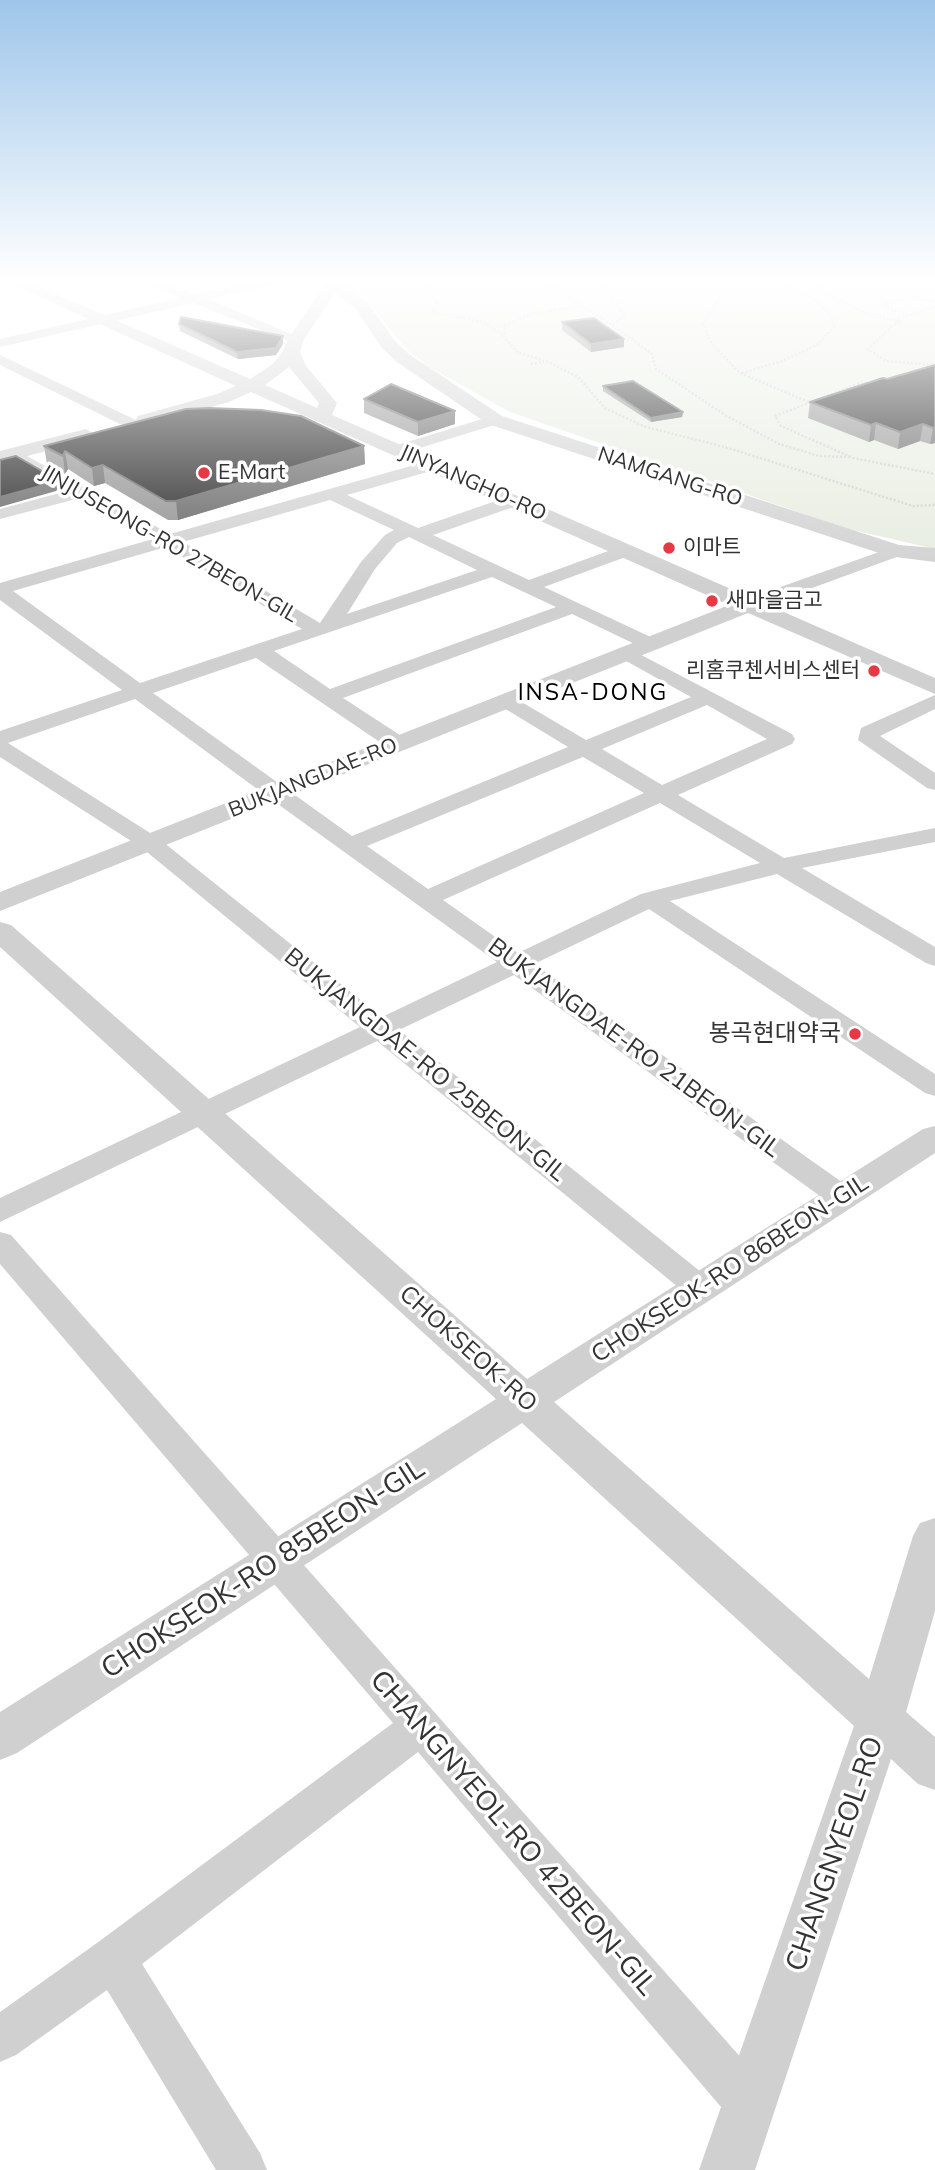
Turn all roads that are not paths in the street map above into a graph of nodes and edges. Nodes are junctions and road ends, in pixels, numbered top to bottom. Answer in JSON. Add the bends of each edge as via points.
{"nodes":[{"id":1,"x":45,"y":381,"type":"edge"},
{"id":2,"x":204,"y":381,"type":"edge"},
{"id":3,"x":240,"y":381,"type":"edge"},
{"id":4,"x":258,"y":381,"type":"edge"},
{"id":5,"x":309,"y":381,"type":"edge"},
{"id":6,"x":438,"y":381,"type":"edge"},
{"id":7,"x":251,"y":386,"type":"junction"},
{"id":8,"x":189,"y":409,"type":"junction"},
{"id":9,"x":323,"y":417,"type":"junction"},
{"id":10,"x":495,"y":420,"type":"junction"},
{"id":11,"x":132,"y":424,"type":"junction"},
{"id":12,"x":397,"y":450,"type":"junction"},
{"id":13,"x":7,"y":456,"type":"edge"},
{"id":14,"x":432,"y":466,"type":"junction"},
{"id":15,"x":80,"y":492,"type":"junction"},
{"id":16,"x":332,"y":494,"type":"junction"},
{"id":17,"x":513,"y":501,"type":"junction"},
{"id":18,"x":0,"y":514,"type":"edge"},
{"id":19,"x":412,"y":532,"type":"junction"},
{"id":20,"x":167,"y":540,"type":"junction"},
{"id":21,"x":625,"y":551,"type":"junction"},
{"id":22,"x":896,"y":551,"type":"junction"},
{"id":23,"x":935,"y":555,"type":"edge"},
{"id":24,"x":494,"y":570,"type":"junction"},
{"id":25,"x":529,"y":586,"type":"junction"},
{"id":26,"x":0,"y":590,"type":"edge"},
{"id":27,"x":748,"y":605,"type":"junction"},
{"id":28,"x":573,"y":607,"type":"junction"},
{"id":29,"x":323,"y":628,"type":"junction"},
{"id":30,"x":650,"y":644,"type":"junction"},
{"id":31,"x":260,"y":651,"type":"junction"},
{"id":32,"x":626,"y":653,"type":"junction"},
{"id":33,"x":935,"y":687,"type":"edge"},
{"id":34,"x":136,"y":692,"type":"junction"},
{"id":35,"x":326,"y":697,"type":"junction"},
{"id":36,"x":709,"y":697,"type":"junction"},
{"id":37,"x":506,"y":701,"type":"junction"},
{"id":38,"x":935,"y":701,"type":"edge"},
{"id":39,"x":0,"y":738,"type":"edge"},
{"id":40,"x":398,"y":744,"type":"junction"},
{"id":41,"x":0,"y":747,"type":"edge"},
{"id":42,"x":583,"y":748,"type":"junction"},
{"id":43,"x":935,"y":783,"type":"edge"},
{"id":44,"x":276,"y":792,"type":"junction"},
{"id":45,"x":660,"y":794,"type":"junction"},
{"id":46,"x":935,"y":835,"type":"edge"},
{"id":47,"x":150,"y":843,"type":"junction"},
{"id":48,"x":350,"y":845,"type":"junction"},
{"id":49,"x":778,"y":866,"type":"junction"},
{"id":50,"x":650,"y":898,"type":"junction"},
{"id":51,"x":425,"y":899,"type":"junction"},
{"id":52,"x":0,"y":902,"type":"edge"},
{"id":53,"x":0,"y":932,"type":"edge"},
{"id":54,"x":935,"y":958,"type":"edge"},
{"id":55,"x":515,"y":963,"type":"junction"},
{"id":56,"x":379,"y":1028,"type":"junction"},
{"id":57,"x":935,"y":1087,"type":"edge"},
{"id":58,"x":202,"y":1112,"type":"junction"},
{"id":59,"x":935,"y":1137,"type":"edge"},
{"id":60,"x":842,"y":1197,"type":"junction"},
{"id":61,"x":0,"y":1211,"type":"edge"},
{"id":62,"x":0,"y":1243,"type":"edge"},
{"id":63,"x":700,"y":1288,"type":"junction"},
{"id":64,"x":526,"y":1400,"type":"junction"},
{"id":65,"x":935,"y":1536,"type":"edge"},
{"id":66,"x":275,"y":1561,"type":"junction"},
{"id":67,"x":881,"y":1717,"type":"junction"},
{"id":68,"x":420,"y":1726,"type":"junction"},
{"id":69,"x":0,"y":1738,"type":"edge"},
{"id":70,"x":935,"y":1768,"type":"edge"},
{"id":71,"x":113,"y":1959,"type":"junction"},
{"id":72,"x":0,"y":2039,"type":"edge"},
{"id":73,"x":750,"y":2104,"type":"junction"},
{"id":74,"x":243,"y":2170,"type":"edge"},
{"id":75,"x":727,"y":2170,"type":"edge"}],
"edges":[{"from":1,"to":11,"type":"street"},
{"from":2,"to":8,"type":"street"},
{"from":3,"to":7,"type":"street","name":"JINYANGHO-RO"},
{"from":4,"to":7,"type":"street"},
{"from":5,"to":9,"type":"street","via":[[328,403]]},
{"from":6,"to":10,"type":"street","name":"NAMGANG-RO"},
{"from":7,"to":8,"type":"street"},
{"from":7,"to":9,"type":"street","name":"JINYANGHO-RO"},
{"from":8,"to":9,"type":"street","via":[[254,407]]},
{"from":8,"to":11,"type":"street"},
{"from":9,"to":12,"type":"street","name":"JINYANGHO-RO"},
{"from":10,"to":12,"type":"street"},
{"from":10,"to":22,"type":"street","name":"NAMGANG-RO"},
{"from":11,"to":13,"type":"street"},
{"from":12,"to":14,"type":"street","name":"JINYANGHO-RO"},
{"from":13,"to":15,"type":"street","name":"JINJUSEONG-RO 27BEON-GIL"},
{"from":14,"to":16,"type":"street"},
{"from":14,"to":17,"type":"street","name":"JINYANGHO-RO"},
{"from":15,"to":18,"type":"street"},
{"from":15,"to":20,"type":"street","name":"JINJUSEONG-RO 27BEON-GIL"},
{"from":16,"to":19,"type":"street"},
{"from":16,"to":20,"type":"street"},
{"from":17,"to":19,"type":"street"},
{"from":17,"to":21,"type":"street","name":"JINYANGHO-RO"},
{"from":19,"to":24,"type":"street"},
{"from":19,"to":29,"type":"street","via":[[391,539]]},
{"from":20,"to":26,"type":"street"},
{"from":20,"to":29,"type":"street","name":"JINJUSEONG-RO 27BEON-GIL"},
{"from":21,"to":25,"type":"street"},
{"from":21,"to":27,"type":"street","name":"JINYANGHO-RO"},
{"from":22,"to":23,"type":"street","name":"NAMGANG-RO"},
{"from":22,"to":27,"type":"street"},
{"from":24,"to":25,"type":"street"},
{"from":24,"to":29,"type":"street","name":"JINJUSEONG-RO 27BEON-GIL"},
{"from":25,"to":28,"type":"street"},
{"from":26,"to":34,"type":"street","name":"BUKJANGDAE-RO 21BEON-GIL"},
{"from":27,"to":30,"type":"street","name":"BUKJANGDAE-RO"},
{"from":27,"to":33,"type":"street","name":"JINYANGHO-RO"},
{"from":28,"to":30,"type":"street"},
{"from":28,"to":35,"type":"street"},
{"from":29,"to":31,"type":"street"},
{"from":30,"to":32,"type":"street","name":"BUKJANGDAE-RO"},
{"from":31,"to":34,"type":"street"},
{"from":31,"to":35,"type":"street"},
{"from":32,"to":36,"type":"street"},
{"from":32,"to":37,"type":"street","name":"BUKJANGDAE-RO"},
{"from":34,"to":39,"type":"street"},
{"from":34,"to":44,"type":"street","name":"BUKJANGDAE-RO 21BEON-GIL"},
{"from":35,"to":40,"type":"street"},
{"from":36,"to":42,"type":"street"},
{"from":36,"to":45,"type":"street","via":[[784,739]]},
{"from":37,"to":40,"type":"street","name":"BUKJANGDAE-RO"},
{"from":37,"to":42,"type":"street"},
{"from":38,"to":43,"type":"street","via":[[869,733],[869,740]]},
{"from":40,"to":44,"type":"street","name":"BUKJANGDAE-RO"},
{"from":41,"to":47,"type":"street","name":"BUKJANGDAE-RO 25BEON-GIL"},
{"from":42,"to":45,"type":"street"},
{"from":42,"to":48,"type":"street"},
{"from":44,"to":47,"type":"street","name":"BUKJANGDAE-RO"},
{"from":44,"to":48,"type":"street","name":"BUKJANGDAE-RO 21BEON-GIL"},
{"from":45,"to":49,"type":"street"},
{"from":45,"to":51,"type":"street"},
{"from":46,"to":49,"type":"street"},
{"from":47,"to":52,"type":"street","name":"BUKJANGDAE-RO"},
{"from":47,"to":56,"type":"street","name":"BUKJANGDAE-RO 25BEON-GIL"},
{"from":48,"to":51,"type":"street","name":"BUKJANGDAE-RO 21BEON-GIL"},
{"from":49,"to":50,"type":"street"},
{"from":49,"to":54,"type":"street"},
{"from":50,"to":55,"type":"street"},
{"from":50,"to":57,"type":"street"},
{"from":51,"to":55,"type":"street","name":"BUKJANGDAE-RO 21BEON-GIL"},
{"from":53,"to":58,"type":"street","name":"CHOKSEOK-RO"},
{"from":55,"to":56,"type":"street"},
{"from":55,"to":60,"type":"street","name":"BUKJANGDAE-RO 21BEON-GIL"},
{"from":56,"to":58,"type":"street"},
{"from":56,"to":63,"type":"street","name":"BUKJANGDAE-RO 25BEON-GIL"},
{"from":58,"to":61,"type":"street"},
{"from":58,"to":64,"type":"street","name":"CHOKSEOK-RO"},
{"from":59,"to":60,"type":"street","name":"CHOKSEOK-RO 86BEON-GIL"},
{"from":60,"to":63,"type":"street","name":"CHOKSEOK-RO 86BEON-GIL"},
{"from":62,"to":66,"type":"street","name":"CHANGNYEOL-RO 42BEON-GIL"},
{"from":63,"to":64,"type":"street","name":"CHOKSEOK-RO 86BEON-GIL"},
{"from":64,"to":66,"type":"street","name":"CHOKSEOK-RO 85BEON-GIL"},
{"from":64,"to":67,"type":"street","name":"CHOKSEOK-RO"},
{"from":65,"to":67,"type":"street","name":"CHANGNYEOL-RO"},
{"from":66,"to":68,"type":"street","name":"CHANGNYEOL-RO 42BEON-GIL"},
{"from":66,"to":69,"type":"street","name":"CHOKSEOK-RO 85BEON-GIL"},
{"from":67,"to":70,"type":"street","name":"CHOKSEOK-RO"},
{"from":67,"to":73,"type":"street","name":"CHANGNYEOL-RO"},
{"from":68,"to":71,"type":"street"},
{"from":68,"to":73,"type":"street","name":"CHANGNYEOL-RO 42BEON-GIL"},
{"from":71,"to":72,"type":"street"},
{"from":71,"to":74,"type":"street"},
{"from":73,"to":75,"type":"street","name":"CHANGNYEOL-RO"}]}
